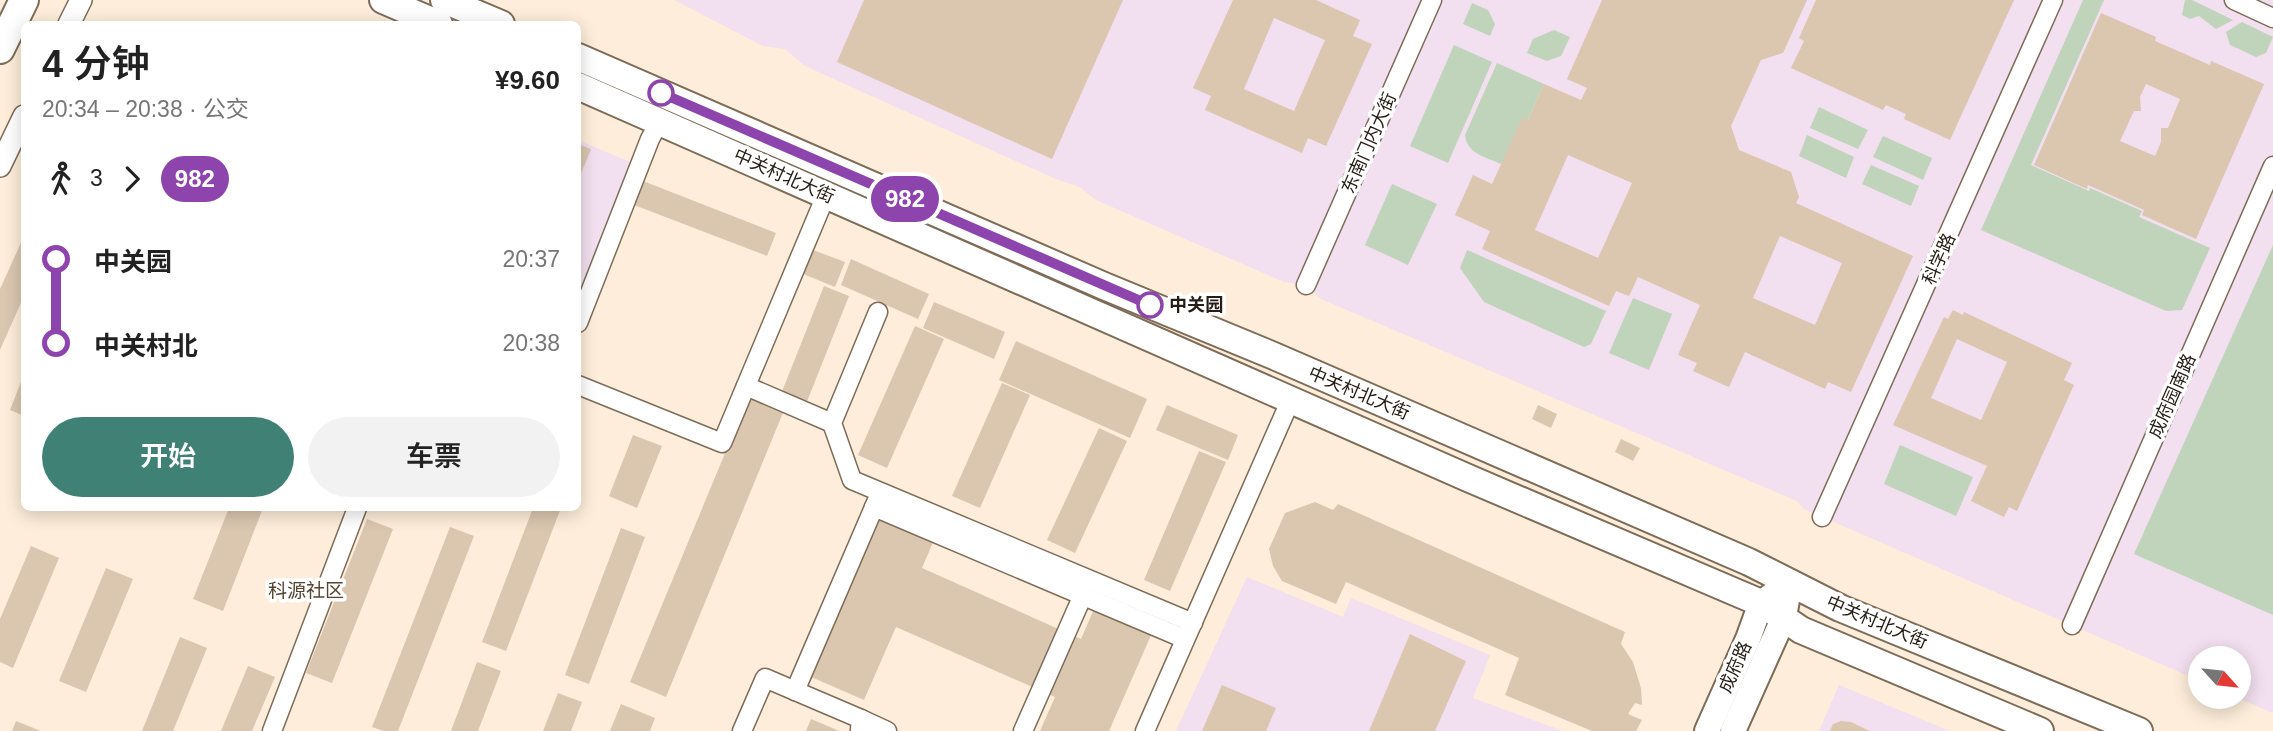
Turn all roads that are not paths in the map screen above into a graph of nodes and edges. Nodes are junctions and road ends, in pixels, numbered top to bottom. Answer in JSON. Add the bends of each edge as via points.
{"nodes":[{"id":1,"x":23,"y":0,"type":"edge"},
{"id":2,"x":81,"y":0,"type":"edge"},
{"id":3,"x":383,"y":0,"type":"edge"},
{"id":4,"x":444,"y":0,"type":"edge"},
{"id":5,"x":1432,"y":0,"type":"edge"},
{"id":6,"x":2053,"y":0,"type":"edge"},
{"id":7,"x":2234,"y":0,"type":"edge"},
{"id":8,"x":2273,"y":18,"type":"edge"},
{"id":9,"x":70,"y":21,"type":"edge"},
{"id":10,"x":432,"y":21,"type":"edge"},
{"id":11,"x":494,"y":21,"type":"edge"},
{"id":12,"x":0,"y":50,"type":"edge"},
{"id":13,"x":581,"y":58,"type":"edge"},
{"id":14,"x":581,"y":87,"type":"edge"},
{"id":15,"x":660,"y":121,"type":"junction"},
{"id":16,"x":21,"y":122,"type":"edge"},
{"id":17,"x":0,"y":166,"type":"edge"},
{"id":18,"x":2273,"y":166,"type":"edge"},
{"id":19,"x":826,"y":195,"type":"junction"},
{"id":20,"x":1306,"y":285,"type":"dead end"},
{"id":21,"x":878,"y":312,"type":"dead end"},
{"id":22,"x":581,"y":315,"type":"edge"},
{"id":23,"x":581,"y":386,"type":"edge"},
{"id":24,"x":746,"y":386,"type":"junction"},
{"id":25,"x":1291,"y":399,"type":"junction"},
{"id":26,"x":832,"y":423,"type":"junction"},
{"id":27,"x":877,"y":499,"type":"junction"},
{"id":28,"x":356,"y":511,"type":"edge"},
{"id":29,"x":1822,"y":517,"type":"dead end"},
{"id":30,"x":1790,"y":582,"type":"junction"},
{"id":31,"x":1083,"y":596,"type":"junction"},
{"id":32,"x":1761,"y":603,"type":"junction"},
{"id":33,"x":1784,"y":617,"type":"junction"},
{"id":34,"x":2072,"y":625,"type":"dead end"},
{"id":35,"x":1189,"y":631,"type":"junction"},
{"id":36,"x":795,"y":691,"type":"junction"},
{"id":37,"x":860,"y":725,"type":"edge"},
{"id":38,"x":272,"y":731,"type":"edge"},
{"id":39,"x":743,"y":731,"type":"edge"},
{"id":40,"x":887,"y":731,"type":"edge"},
{"id":41,"x":1023,"y":731,"type":"edge"},
{"id":42,"x":1145,"y":731,"type":"edge"},
{"id":43,"x":1707,"y":731,"type":"edge"},
{"id":44,"x":1733,"y":731,"type":"edge"},
{"id":45,"x":2040,"y":731,"type":"edge"},
{"id":46,"x":2139,"y":731,"type":"edge"}],
"edges":[{"from":1,"to":12,"type":"highway"},
{"from":2,"to":9,"type":"street"},
{"from":3,"to":10,"type":"main road"},
{"from":4,"to":11,"type":"main road"},
{"from":5,"to":20,"type":"street","name":"东南门内大街"},
{"from":6,"to":29,"type":"street","name":"科学路"},
{"from":7,"to":8,"type":"street"},
{"from":13,"to":30,"type":"main road","name":"中关村北大街"},
{"from":14,"to":15,"type":"main road","name":"中关村北大街"},
{"from":15,"to":19,"type":"main road","name":"中关村北大街"},
{"from":15,"to":22,"type":"street"},
{"from":16,"to":17,"type":"street"},
{"from":18,"to":34,"type":"street","name":"成府园南路"},
{"from":19,"to":24,"type":"street"},
{"from":19,"to":25,"type":"main road","name":"中关村北大街"},
{"from":21,"to":26,"type":"street"},
{"from":23,"to":24,"type":"street","via":[[722,443]]},
{"from":24,"to":26,"type":"street"},
{"from":25,"to":32,"type":"main road","name":"中关村北大街"},
{"from":25,"to":35,"type":"street"},
{"from":26,"to":27,"type":"street","via":[[852,480]]},
{"from":27,"to":31,"type":"street"},
{"from":27,"to":35,"type":"street"},
{"from":27,"to":36,"type":"street"},
{"from":28,"to":38,"type":"street"},
{"from":30,"to":32,"type":"main road"},
{"from":30,"to":33,"type":"main road","name":"成府路"},
{"from":30,"to":46,"type":"main road","name":"中关村北大街","via":[[1840,608]]},
{"from":31,"to":35,"type":"street"},
{"from":31,"to":41,"type":"street"},
{"from":32,"to":33,"type":"main road","name":"中关村北大街"},
{"from":32,"to":43,"type":"main road","name":"成府路"},
{"from":33,"to":44,"type":"main road","name":"成府路"},
{"from":33,"to":45,"type":"main road","name":"中关村北大街","via":[[1801,630]]},
{"from":35,"to":42,"type":"street"},
{"from":36,"to":37,"type":"street"},
{"from":36,"to":39,"type":"street","via":[[765,678]]},
{"from":37,"to":40,"type":"street"}]}
